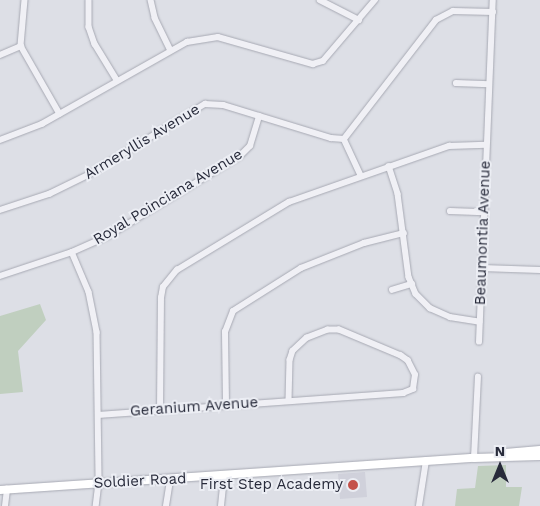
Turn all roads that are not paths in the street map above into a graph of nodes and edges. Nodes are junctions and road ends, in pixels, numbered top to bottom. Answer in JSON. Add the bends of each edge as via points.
{"nodes":[{"id":1,"x":25,"y":0,"type":"edge"},
{"id":2,"x":90,"y":0,"type":"edge"},
{"id":3,"x":151,"y":0,"type":"edge"},
{"id":4,"x":320,"y":0,"type":"edge"},
{"id":5,"x":376,"y":0,"type":"edge"},
{"id":6,"x":494,"y":0,"type":"edge"},
{"id":7,"x":493,"y":12,"type":"junction"},
{"id":8,"x":359,"y":20,"type":"junction"},
{"id":9,"x":21,"y":46,"type":"junction"},
{"id":10,"x":170,"y":49,"type":"junction"},
{"id":11,"x":0,"y":55,"type":"edge"},
{"id":12,"x":118,"y":80,"type":"junction"},
{"id":13,"x":456,"y":83,"type":"dead end"},
{"id":14,"x":488,"y":84,"type":"junction"},
{"id":15,"x":60,"y":114,"type":"junction"},
{"id":16,"x":259,"y":116,"type":"junction"},
{"id":17,"x":344,"y":139,"type":"junction"},
{"id":18,"x":0,"y":140,"type":"edge"},
{"id":19,"x":486,"y":145,"type":"junction"},
{"id":20,"x":389,"y":166,"type":"junction"},
{"id":21,"x":361,"y":175,"type":"junction"},
{"id":22,"x":0,"y":210,"type":"edge"},
{"id":23,"x":450,"y":211,"type":"dead end"},
{"id":24,"x":484,"y":212,"type":"junction"},
{"id":25,"x":404,"y":233,"type":"junction"},
{"id":26,"x":72,"y":252,"type":"junction"},
{"id":27,"x":482,"y":268,"type":"junction"},
{"id":28,"x":540,"y":270,"type":"edge"},
{"id":29,"x":0,"y":276,"type":"edge"},
{"id":30,"x":412,"y":284,"type":"junction"},
{"id":31,"x":392,"y":290,"type":"dead end"},
{"id":32,"x":480,"y":322,"type":"junction"},
{"id":33,"x":479,"y":342,"type":"dead end"},
{"id":34,"x":478,"y":377,"type":"dead end"},
{"id":35,"x":290,"y":401,"type":"junction"},
{"id":36,"x":226,"y":404,"type":"junction"},
{"id":37,"x":160,"y":410,"type":"junction"},
{"id":38,"x":98,"y":415,"type":"junction"},
{"id":39,"x":540,"y":450,"type":"edge"},
{"id":40,"x":540,"y":456,"type":"edge"},
{"id":41,"x":490,"y":457,"type":"junction"},
{"id":42,"x":474,"y":458,"type":"junction"},
{"id":43,"x":426,"y":461,"type":"junction"},
{"id":44,"x":224,"y":476,"type":"junction"},
{"id":45,"x":170,"y":480,"type":"junction"},
{"id":46,"x":99,"y":483,"type":"junction"},
{"id":47,"x":3,"y":490,"type":"edge"},
{"id":48,"x":5,"y":506,"type":"edge"},
{"id":49,"x":96,"y":506,"type":"edge"},
{"id":50,"x":166,"y":506,"type":"edge"},
{"id":51,"x":221,"y":506,"type":"edge"},
{"id":52,"x":419,"y":506,"type":"edge"}],
"edges":[{"from":1,"to":9,"type":"street"},
{"from":2,"to":12,"type":"street","via":[[89,27],[95,44]]},
{"from":3,"to":10,"type":"street","via":[[155,18]]},
{"from":4,"to":8,"type":"street"},
{"from":5,"to":8,"type":"street"},
{"from":6,"to":7,"type":"street","name":"Beaumontia Avenue"},
{"from":7,"to":14,"type":"street","name":"Beaumontia Avenue"},
{"from":7,"to":17,"type":"street","via":[[453,11],[436,20]]},
{"from":8,"to":10,"type":"street","via":[[323,61],[313,64],[218,37],[187,42]]},
{"from":9,"to":11,"type":"street"},
{"from":9,"to":15,"type":"street"},
{"from":10,"to":12,"type":"street"},
{"from":12,"to":15,"type":"street"},
{"from":13,"to":14,"type":"street"},
{"from":14,"to":19,"type":"street","name":"Beaumontia Avenue"},
{"from":15,"to":18,"type":"street"},
{"from":16,"to":17,"type":"street","name":"Armeryllis Avenue"},
{"from":16,"to":22,"type":"street","name":"Armeryllis Avenue","via":[[223,105],[205,104],[88,175],[49,194]]},
{"from":16,"to":26,"type":"street","name":"Royal Poinciana Avenue","via":[[250,146],[240,156],[108,236]]},
{"from":17,"to":21,"type":"street"},
{"from":19,"to":20,"type":"street","via":[[449,146]]},
{"from":19,"to":24,"type":"street","name":"Beaumontia Avenue"},
{"from":20,"to":21,"type":"street"},
{"from":20,"to":25,"type":"street","name":"Beaumontia Avenue"},
{"from":21,"to":37,"type":"street","via":[[289,202],[244,227],[168,279],[161,298]]},
{"from":23,"to":24,"type":"street"},
{"from":24,"to":27,"type":"street","name":"Beaumontia Avenue"},
{"from":25,"to":30,"type":"street","name":"Beaumontia Avenue"},
{"from":25,"to":36,"type":"street","via":[[364,243],[301,268],[233,311],[226,332]]},
{"from":26,"to":29,"type":"street","name":"Royal Poinciana Avenue"},
{"from":26,"to":38,"type":"street","via":[[95,315]]},
{"from":27,"to":28,"type":"street"},
{"from":27,"to":32,"type":"street","name":"Beaumontia Avenue"},
{"from":30,"to":31,"type":"street"},
{"from":30,"to":32,"type":"street","name":"Beaumontia Avenue","via":[[416,294],[430,308]]},
{"from":32,"to":33,"type":"street"},
{"from":34,"to":42,"type":"street"},
{"from":35,"to":35,"type":"street","name":"Geranium Avenue","via":[[293,351],[307,338],[328,330],[338,330],[401,356],[408,361],[415,375],[410,392]]},
{"from":35,"to":36,"type":"street","name":"Geranium Avenue"},
{"from":36,"to":37,"type":"street","name":"Geranium Avenue"},
{"from":37,"to":38,"type":"street","name":"Geranium Avenue"},
{"from":38,"to":46,"type":"street"},
{"from":39,"to":41,"type":"main road","name":"Soldier Road"},
{"from":40,"to":41,"type":"main road","name":"Soldier Road"},
{"from":41,"to":42,"type":"main road","name":"Soldier Road"},
{"from":42,"to":43,"type":"main road","name":"Soldier Road"},
{"from":43,"to":44,"type":"main road","name":"Soldier Road"},
{"from":43,"to":52,"type":"street"},
{"from":44,"to":45,"type":"main road","name":"Soldier Road"},
{"from":44,"to":51,"type":"street"},
{"from":45,"to":46,"type":"main road","name":"Soldier Road"},
{"from":45,"to":50,"type":"street"},
{"from":46,"to":47,"type":"main road","name":"Soldier Road"},
{"from":46,"to":49,"type":"street"},
{"from":47,"to":48,"type":"street"}]}
